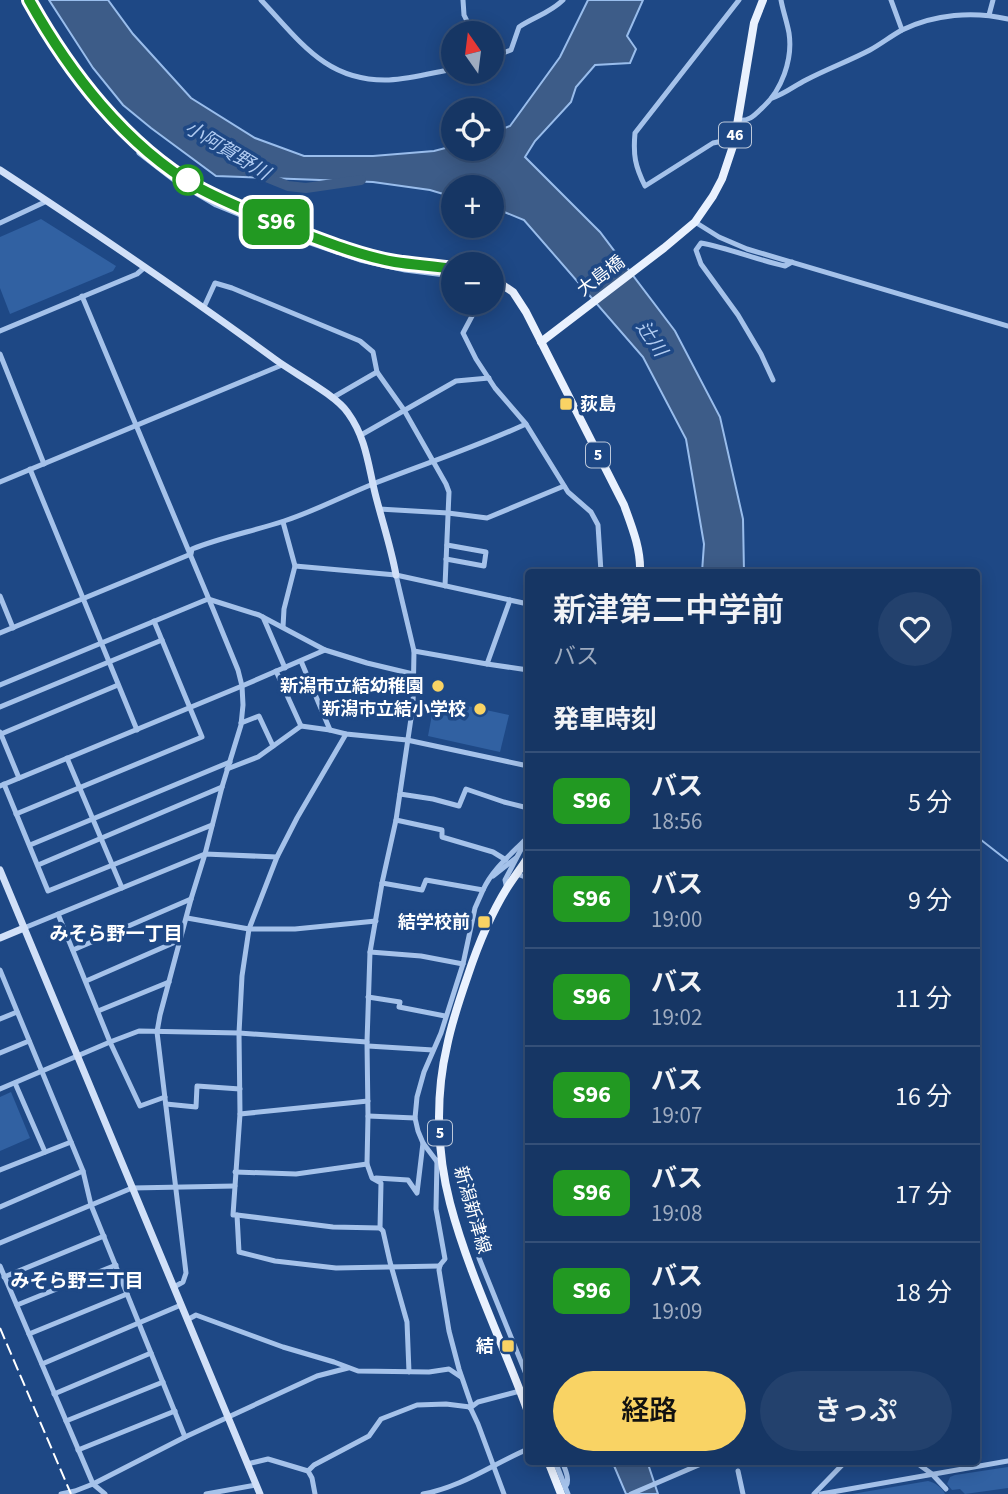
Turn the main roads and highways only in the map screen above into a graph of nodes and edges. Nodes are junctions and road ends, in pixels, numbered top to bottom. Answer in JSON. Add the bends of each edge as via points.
{"nodes":[{"id":1,"x":29,"y":0,"type":"edge"},
{"id":2,"x":763,"y":0,"type":"edge"},
{"id":3,"x":441,"y":268,"type":"edge"},
{"id":4,"x":504,"y":286,"type":"edge"},
{"id":5,"x":541,"y":342,"type":"junction"},
{"id":6,"x":640,"y":569,"type":"edge"},
{"id":7,"x":525,"y":861,"type":"edge"},
{"id":8,"x":525,"y":1404,"type":"edge"},
{"id":9,"x":550,"y":1465,"type":"edge"},
{"id":10,"x":563,"y":1490,"type":"edge"}],
"edges":[{"from":1,"to":3,"type":"main road","via":[[68,65],[116,121],[196,186],[310,236],[394,262]]},
{"from":2,"to":5,"type":"main road","name":"大島橋","number":"46","via":[[754,23],[734,143],[713,197],[695,222]]},
{"from":4,"to":5,"type":"main road","number":"5","via":[[517,298]]},
{"from":5,"to":6,"type":"main road","number":"5","via":[[624,505],[634,531]]},
{"from":7,"to":8,"type":"main road","name":"新潟新津線","number":"5","via":[[477,949],[455,1013],[446,1048],[440,1124],[444,1176],[464,1249]]},
{"from":9,"to":10,"type":"main road"}]}
